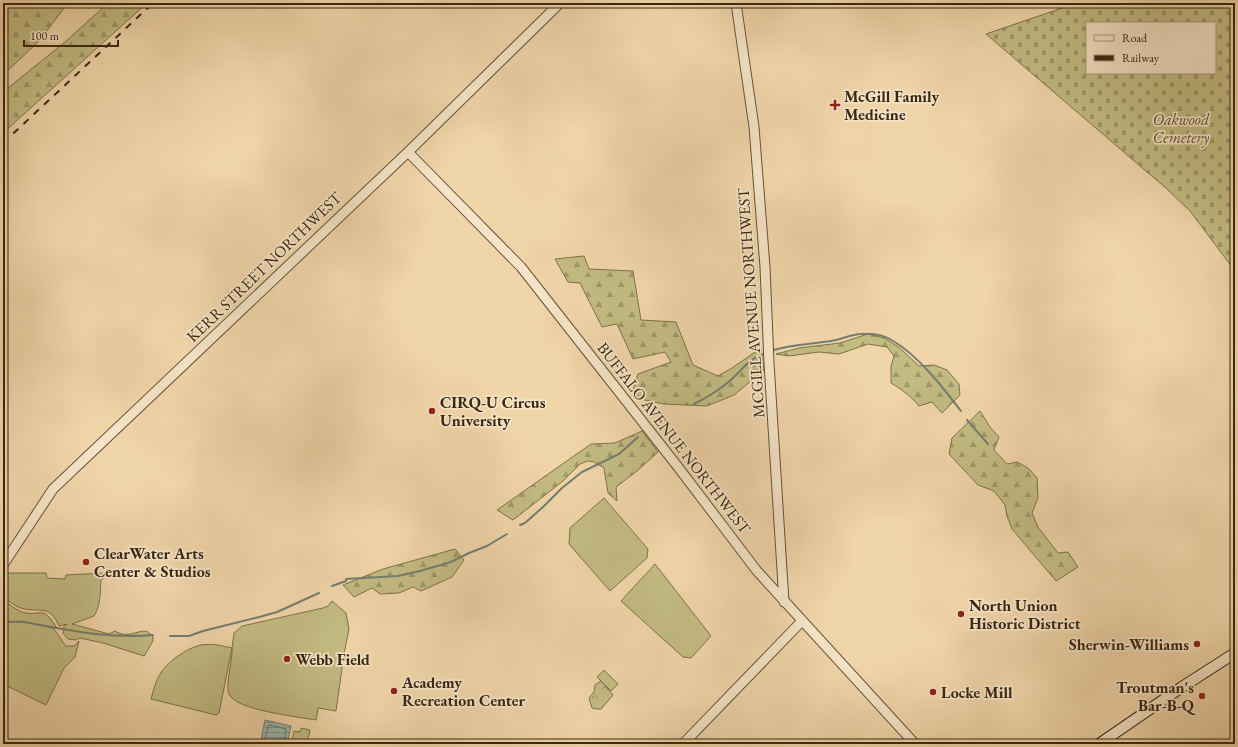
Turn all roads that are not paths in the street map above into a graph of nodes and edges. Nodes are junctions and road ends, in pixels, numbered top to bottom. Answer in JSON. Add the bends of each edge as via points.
{"nodes":[{"id":1,"x":560,"y":3,"type":"edge"},
{"id":2,"x":736,"y":3,"type":"edge"},
{"id":3,"x":408,"y":152,"type":"junction"},
{"id":4,"x":3,"y":565,"type":"edge"},
{"id":5,"x":784,"y":602,"type":"junction"},
{"id":6,"x":802,"y":621,"type":"junction"},
{"id":7,"x":1235,"y":653,"type":"edge"},
{"id":8,"x":683,"y":744,"type":"edge"},
{"id":9,"x":915,"y":744,"type":"edge"},
{"id":10,"x":1099,"y":744,"type":"edge"}],
"edges":[{"from":1,"to":3,"type":"street","name":"KERR STREET NORTHWEST"},
{"from":2,"to":5,"type":"street","name":"MCGILL AVENUE NORTHWEST","via":[[754,127],[765,267]]},
{"from":3,"to":4,"type":"street","name":"KERR STREET NORTHWEST","via":[[53,489]]},
{"from":3,"to":5,"type":"street","name":"BUFFALO AVENUE NORTHWEST","via":[[521,267],[757,571]]},
{"from":5,"to":6,"type":"street","name":"BUFFALO AVENUE NORTHWEST"},
{"from":6,"to":8,"type":"street"},
{"from":6,"to":9,"type":"street","name":"BUFFALO AVENUE NORTHWEST"},
{"from":7,"to":10,"type":"main road"}]}
